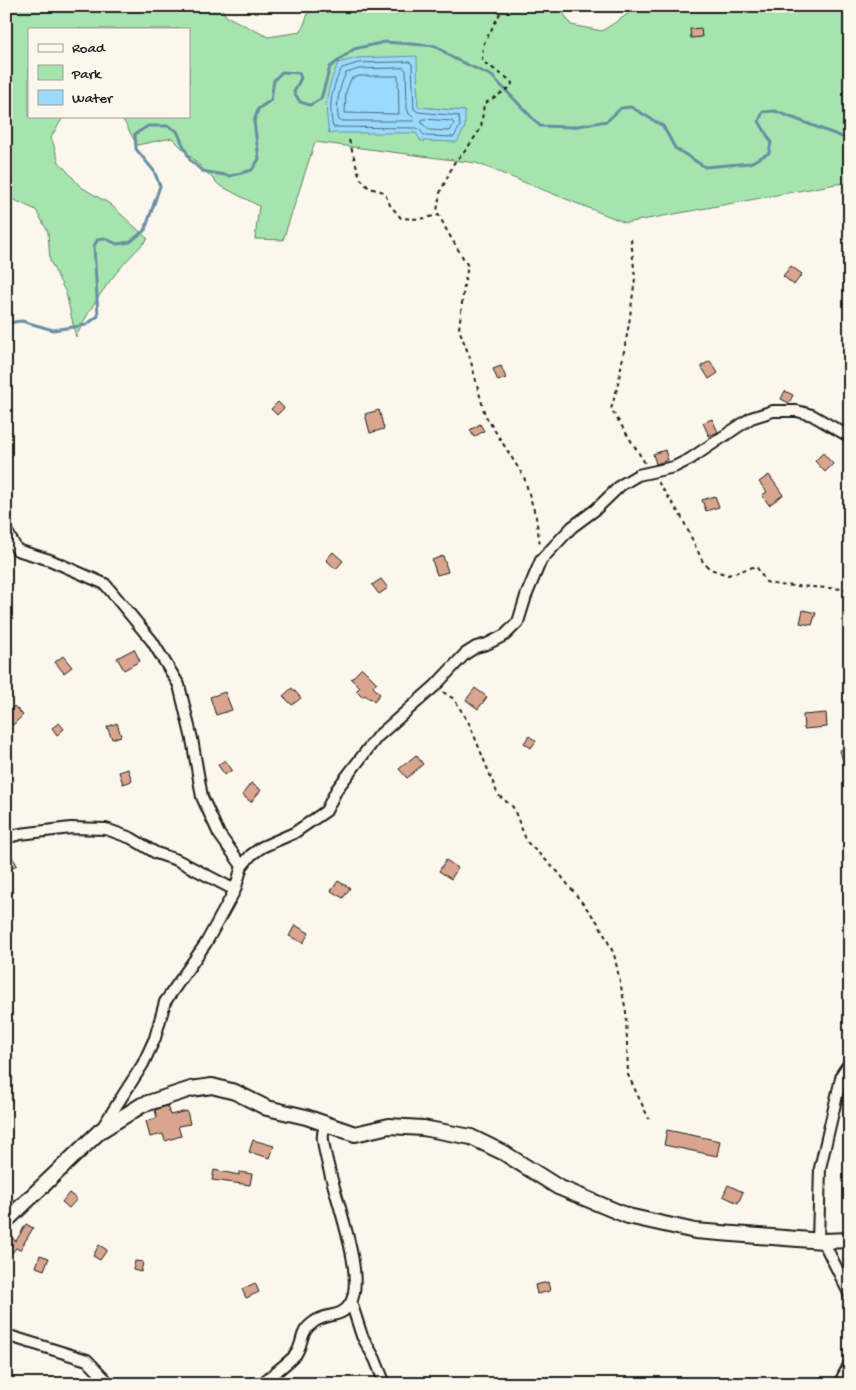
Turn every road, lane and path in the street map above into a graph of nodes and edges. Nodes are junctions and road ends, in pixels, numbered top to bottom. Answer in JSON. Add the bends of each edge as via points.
{"nodes":[{"id":1,"x":504,"y":6,"type":"edge"},
{"id":2,"x":349,"y":140,"type":"dead end"},
{"id":3,"x":439,"y":215,"type":"junction"},
{"id":4,"x":631,"y":239,"type":"dead end"},
{"id":5,"x":850,"y":437,"type":"edge"},
{"id":6,"x":651,"y":472,"type":"junction"},
{"id":7,"x":6,"y":530,"type":"edge"},
{"id":8,"x":541,"y":560,"type":"junction"},
{"id":9,"x":850,"y":592,"type":"edge"},
{"id":10,"x":435,"y":686,"type":"junction"},
{"id":11,"x":6,"y":838,"type":"edge"},
{"id":12,"x":242,"y":866,"type":"junction"},
{"id":13,"x":235,"y":890,"type":"junction"},
{"id":14,"x":850,"y":1062,"type":"edge"},
{"id":15,"x":649,"y":1119,"type":"dead end"},
{"id":16,"x":325,"y":1124,"type":"junction"},
{"id":17,"x":100,"y":1130,"type":"junction"},
{"id":18,"x":6,"y":1222,"type":"edge"},
{"id":19,"x":850,"y":1240,"type":"edge"},
{"id":20,"x":821,"y":1241,"type":"junction"},
{"id":21,"x":850,"y":1295,"type":"edge"},
{"id":22,"x":351,"y":1302,"type":"junction"},
{"id":23,"x":6,"y":1335,"type":"edge"},
{"id":24,"x":850,"y":1362,"type":"edge"},
{"id":25,"x":110,"y":1384,"type":"edge"},
{"id":26,"x":261,"y":1384,"type":"edge"},
{"id":27,"x":385,"y":1384,"type":"edge"},
{"id":28,"x":839,"y":1384,"type":"edge"}],
"edges":[{"from":1,"to":3,"type":"path","via":[[484,45],[482,61],[507,78],[512,83],[511,87],[484,104],[481,128],[454,163],[440,193]]},
{"from":2,"to":3,"type":"path","via":[[360,178],[369,188],[384,192],[400,218],[420,219]]},
{"from":3,"to":8,"type":"path","via":[[468,266],[459,329],[485,415],[524,477],[536,517]]},
{"from":4,"to":6,"type":"path","via":[[635,278],[611,409]]},
{"from":5,"to":6,"type":"street","via":[[812,415],[773,411],[751,418],[690,459],[674,467]]},
{"from":6,"to":8,"type":"street","via":[[621,485],[572,527]]},
{"from":6,"to":9,"type":"path","via":[[681,516],[703,562],[710,569],[728,576],[756,566],[766,582]]},
{"from":7,"to":12,"type":"street","via":[[17,550],[50,560],[105,584],[152,641],[179,685],[202,797],[219,834]]},
{"from":8,"to":10,"type":"street","via":[[518,622],[505,635],[465,654]]},
{"from":10,"to":12,"type":"street","via":[[376,737],[337,789],[326,811],[294,833],[257,851]]},
{"from":10,"to":15,"type":"path","via":[[454,699],[470,725],[498,795],[513,807],[527,842],[558,872],[599,924],[614,954],[626,1012],[628,1074]]},
{"from":11,"to":13,"type":"street","via":[[71,828],[106,829],[131,838]]},
{"from":12,"to":13,"type":"street"},
{"from":13,"to":17,"type":"street","via":[[206,943],[165,1002],[155,1038],[143,1064]]},
{"from":14,"to":20,"type":"street","via":[[842,1074],[820,1168]]},
{"from":16,"to":17,"type":"street","via":[[267,1108],[236,1092],[212,1086],[142,1105]]},
{"from":16,"to":20,"type":"street","via":[[355,1134],[389,1126],[471,1136],[558,1187],[628,1216],[695,1231]]},
{"from":16,"to":22,"type":"street","via":[[322,1138],[355,1281]]},
{"from":17,"to":18,"type":"street"},
{"from":19,"to":20,"type":"street"},
{"from":20,"to":21,"type":"street"},
{"from":22,"to":26,"type":"street","via":[[343,1312],[315,1320],[304,1330],[296,1354]]},
{"from":22,"to":27,"type":"street","via":[[362,1336]]},
{"from":23,"to":25,"type":"street","via":[[87,1360]]},
{"from":24,"to":28,"type":"street"}]}
